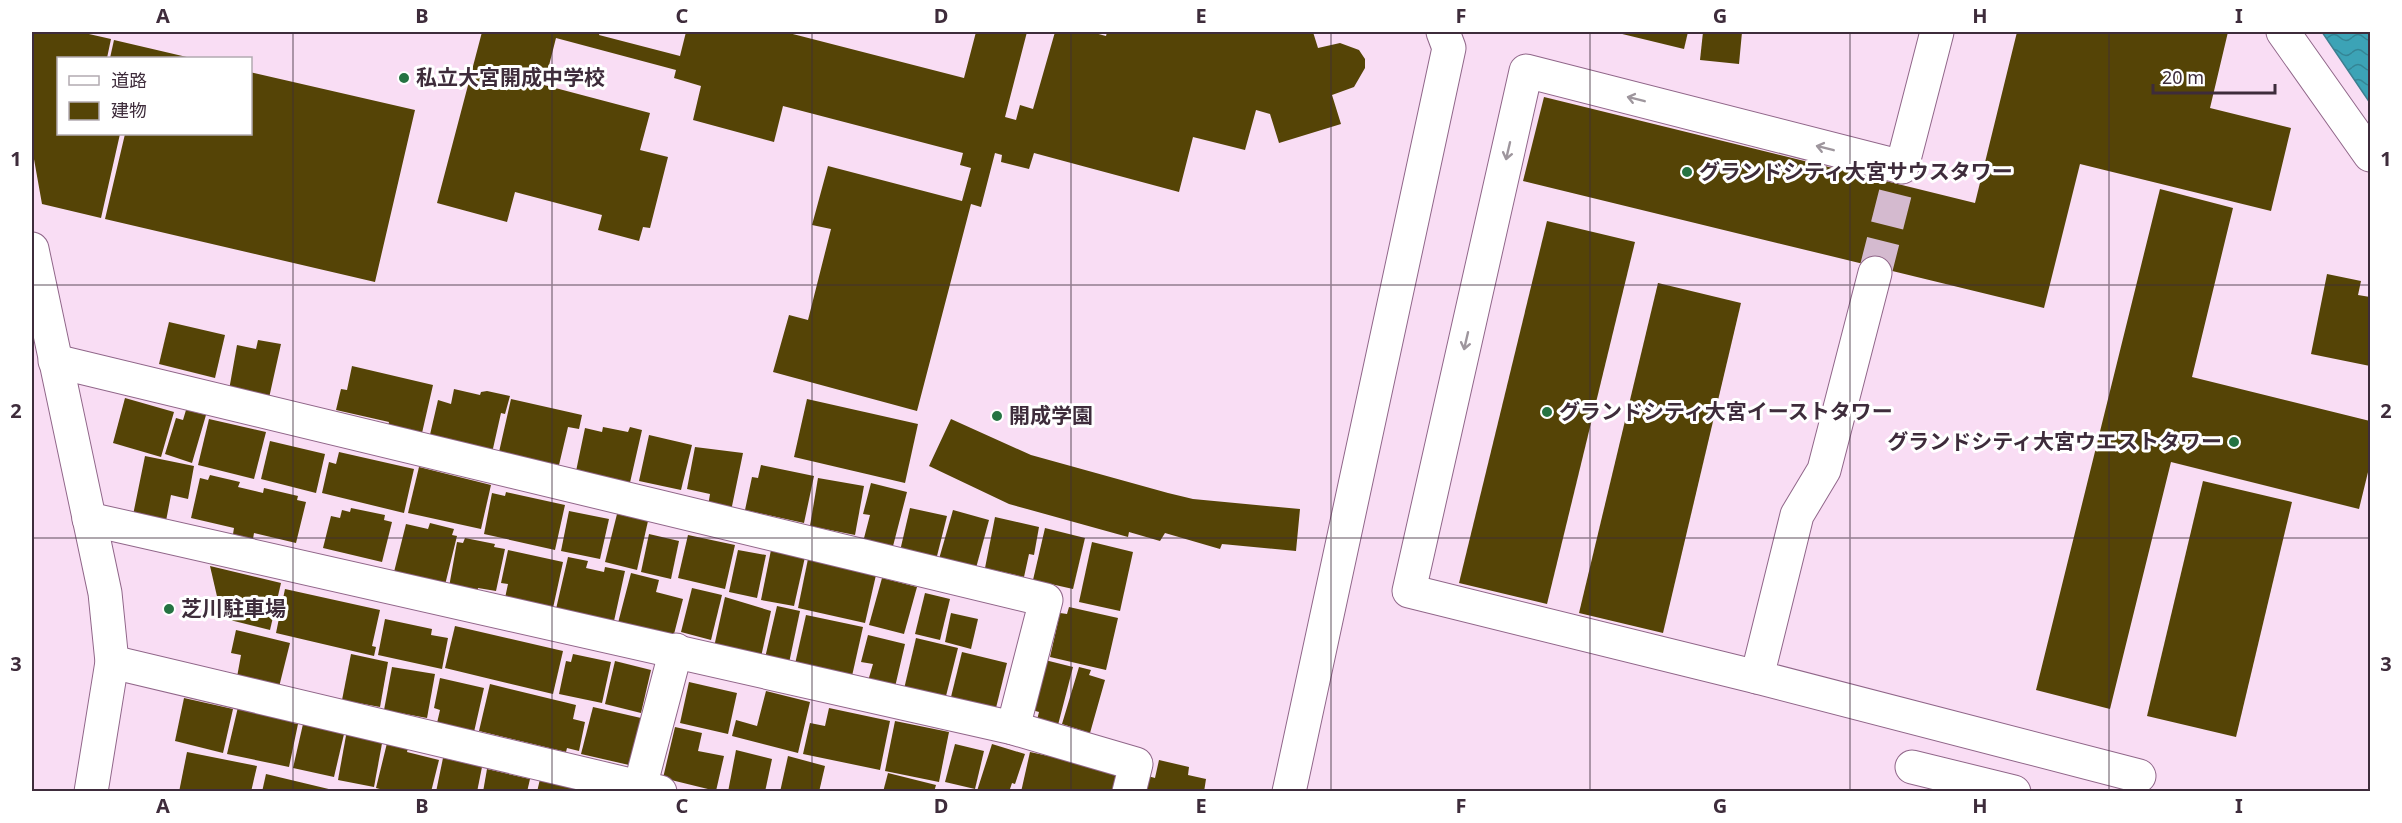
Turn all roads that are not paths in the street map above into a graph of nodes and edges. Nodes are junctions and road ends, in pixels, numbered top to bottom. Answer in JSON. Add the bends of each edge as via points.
{"nodes":[{"id":1,"x":1443,"y":32,"type":"edge"},
{"id":2,"x":1937,"y":32,"type":"edge"},
{"id":3,"x":2283,"y":32,"type":"edge"},
{"id":4,"x":2370,"y":155,"type":"edge"},
{"id":5,"x":32,"y":249,"type":"edge"},
{"id":6,"x":1875,"y":273,"type":"tunnel mouth"},
{"id":7,"x":55,"y":361,"type":"junction"},
{"id":8,"x":89,"y":519,"type":"junction"},
{"id":9,"x":676,"y":650,"type":"junction"},
{"id":10,"x":112,"y":662,"type":"junction"},
{"id":11,"x":1757,"y":677,"type":"junction"},
{"id":12,"x":1013,"y":728,"type":"junction"},
{"id":13,"x":2024,"y":746,"type":"junction"},
{"id":14,"x":1912,"y":767,"type":"dead end"},
{"id":15,"x":2139,"y":776,"type":"dead end"},
{"id":16,"x":650,"y":789,"type":"edge"},
{"id":17,"x":2013,"y":791,"type":"edge"},
{"id":18,"x":91,"y":792,"type":"edge"},
{"id":19,"x":1128,"y":792,"type":"edge"},
{"id":20,"x":1290,"y":792,"type":"edge"}],
"edges":[{"from":1,"to":20,"type":"street","via":[[1449,48]]},
{"from":2,"to":11,"type":"street","one_way":true,"via":[[1902,167],[1526,71],[1409,591]]},
{"from":3,"to":4,"type":"street"},
{"from":5,"to":7,"type":"street"},
{"from":6,"to":11,"type":"street","via":[[1824,471],[1797,515]]},
{"from":7,"to":8,"type":"street"},
{"from":7,"to":12,"type":"street","via":[[1046,600]]},
{"from":8,"to":9,"type":"street"},
{"from":8,"to":10,"type":"street","via":[[105,593]]},
{"from":9,"to":12,"type":"street"},
{"from":9,"to":16,"type":"street"},
{"from":10,"to":16,"type":"street"},
{"from":10,"to":18,"type":"street"},
{"from":11,"to":13,"type":"street"},
{"from":12,"to":19,"type":"street","via":[[1136,764]]},
{"from":13,"to":15,"type":"street"},
{"from":13,"to":17,"type":"street"},
{"from":14,"to":17,"type":"street"}]}
